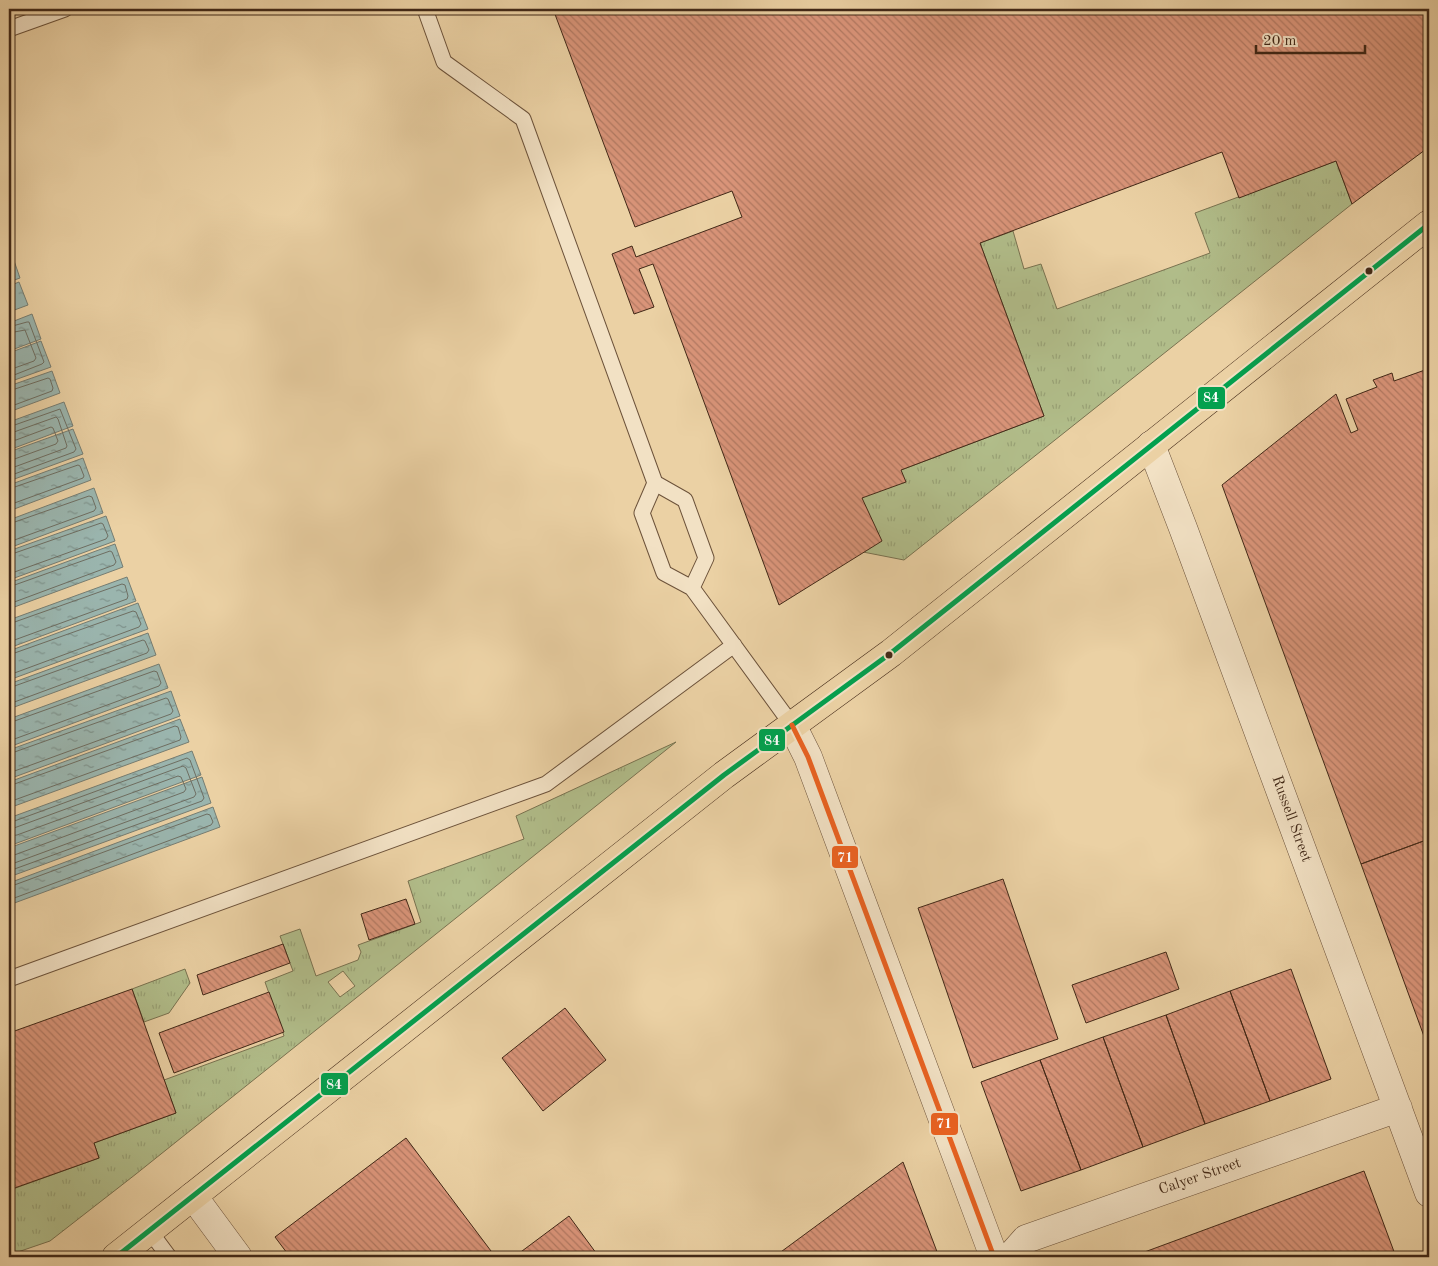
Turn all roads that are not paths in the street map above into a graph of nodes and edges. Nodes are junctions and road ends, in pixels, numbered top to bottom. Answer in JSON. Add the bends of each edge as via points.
{"nodes":[{"id":1,"x":65,"y":9,"type":"edge"},
{"id":2,"x":425,"y":9,"type":"edge"},
{"id":3,"x":9,"y":29,"type":"edge"},
{"id":4,"x":1429,"y":224,"type":"edge"},
{"id":5,"x":1151,"y":445,"type":"junction"},
{"id":6,"x":655,"y":483,"type":"junction"},
{"id":7,"x":692,"y":588,"type":"junction"},
{"id":8,"x":734,"y":645,"type":"junction"},
{"id":9,"x":792,"y":725,"type":"junction"},
{"id":10,"x":9,"y":978,"type":"edge"},
{"id":11,"x":1398,"y":1108,"type":"junction"},
{"id":12,"x":1429,"y":1193,"type":"edge"},
{"id":13,"x":193,"y":1196,"type":"junction"},
{"id":14,"x":149,"y":1230,"type":"junction"},
{"id":15,"x":116,"y":1257,"type":"edge"},
{"id":16,"x":169,"y":1257,"type":"edge"},
{"id":17,"x":238,"y":1257,"type":"edge"},
{"id":18,"x":994,"y":1257,"type":"edge"},
{"id":19,"x":1010,"y":1257,"type":"edge"}],
"edges":[{"from":1,"to":3,"type":"lane"},
{"from":2,"to":6,"type":"lane","via":[[444,62],[523,119]]},
{"from":4,"to":5,"type":"main road"},
{"from":5,"to":9,"type":"main road","via":[[884,658]]},
{"from":5,"to":11,"type":"street","name":"Russell Street"},
{"from":6,"to":7,"type":"lane","via":[[642,513],[664,573]]},
{"from":6,"to":7,"type":"lane","via":[[685,500],[706,558]]},
{"from":7,"to":8,"type":"lane"},
{"from":8,"to":9,"type":"lane"},
{"from":8,"to":10,"type":"lane","via":[[546,784]]},
{"from":9,"to":13,"type":"main road","via":[[724,775]]},
{"from":9,"to":18,"type":"street","via":[[808,757]]},
{"from":11,"to":12,"type":"street","name":"Russell Street"},
{"from":11,"to":19,"type":"street","name":"Calyer Street","via":[[1026,1239]]},
{"from":13,"to":14,"type":"main road"},
{"from":13,"to":17,"type":"street"},
{"from":14,"to":15,"type":"main road"},
{"from":14,"to":16,"type":"lane"}]}
